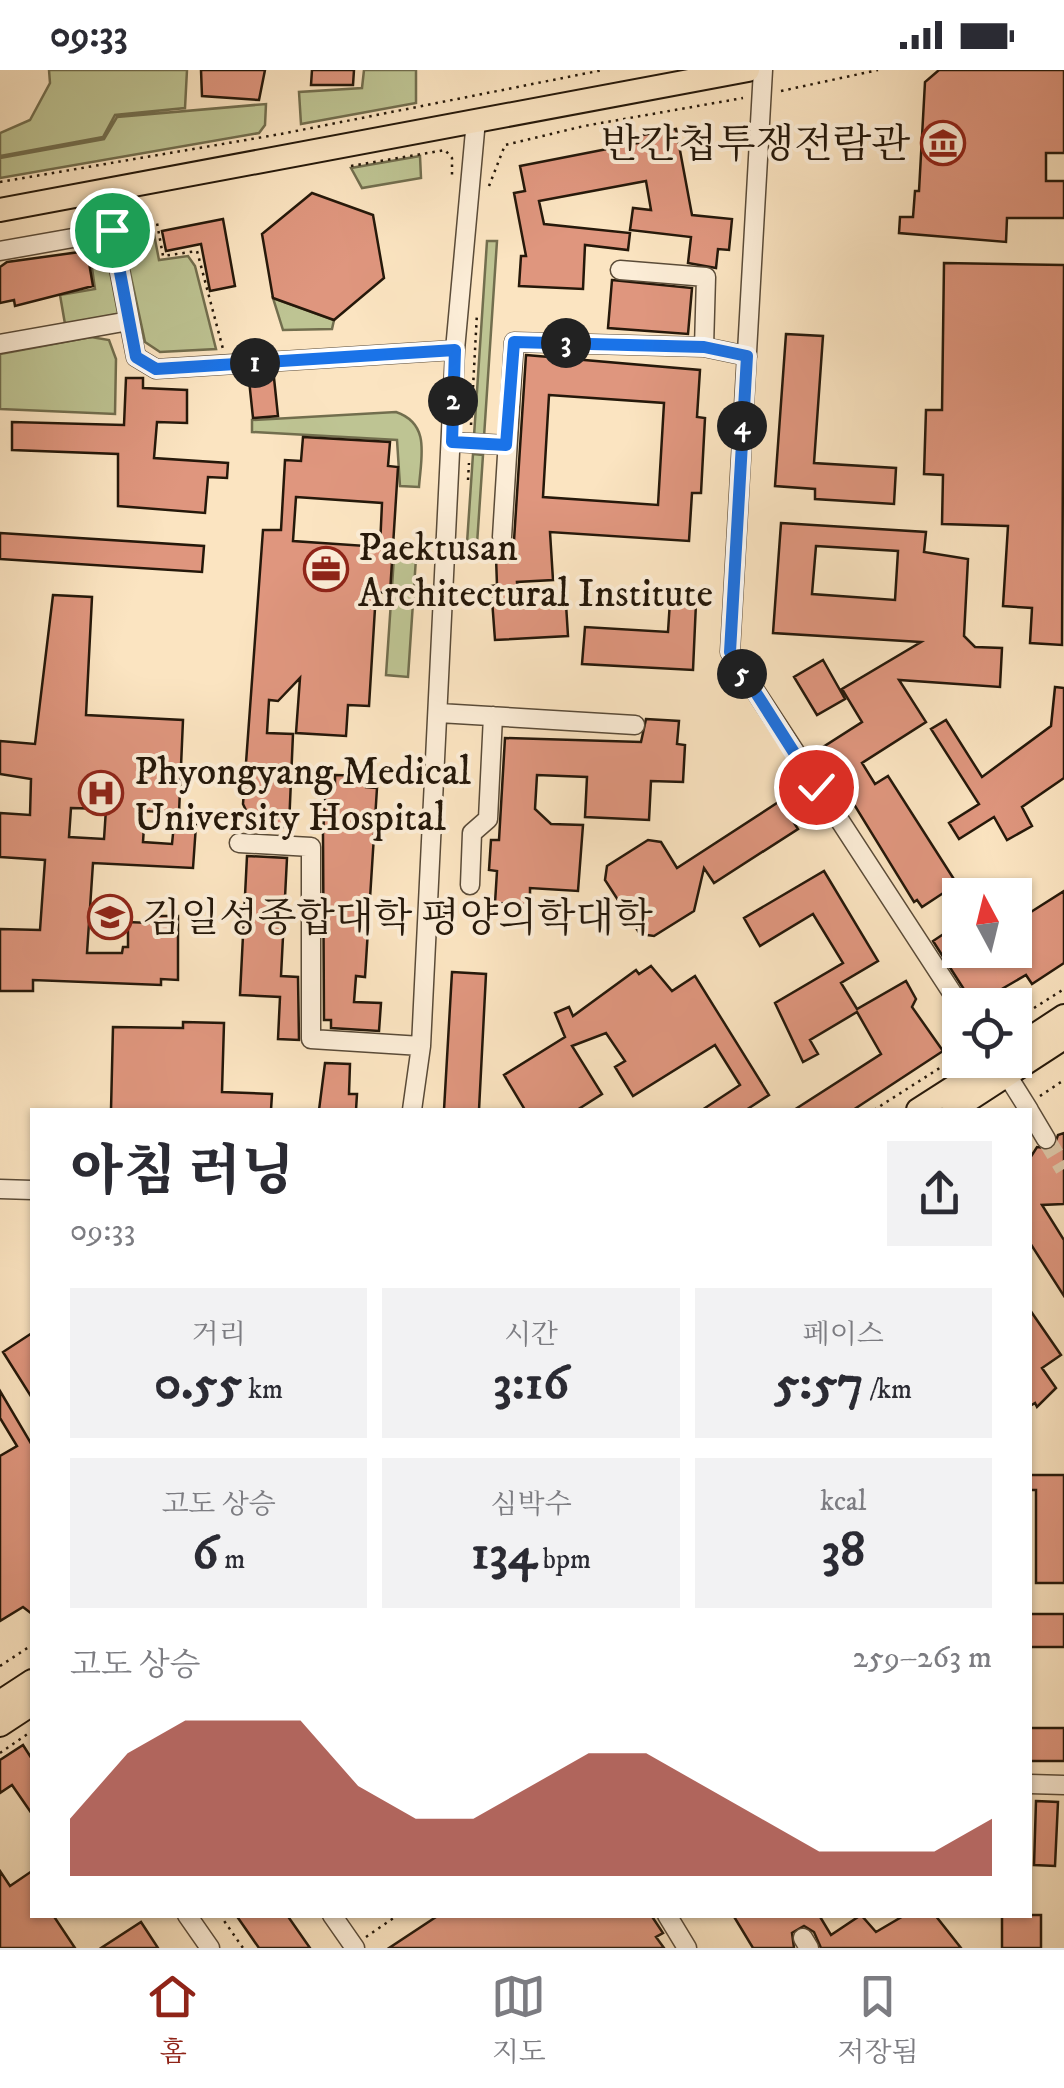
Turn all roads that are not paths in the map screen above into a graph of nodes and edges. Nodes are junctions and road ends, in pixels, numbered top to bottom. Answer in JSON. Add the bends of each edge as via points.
{"nodes":[{"id":1,"x":748,"y":70,"type":"edge"},
{"id":2,"x":763,"y":70,"type":"edge"},
{"id":3,"x":476,"y":120,"type":"junction"},
{"id":4,"x":104,"y":191,"type":"junction"},
{"id":5,"x":0,"y":210,"type":"edge"},
{"id":6,"x":112,"y":230,"type":"junction"},
{"id":7,"x":0,"y":251,"type":"edge"},
{"id":8,"x":620,"y":270,"type":"dead end"},
{"id":9,"x":129,"y":321,"type":"junction"},
{"id":10,"x":0,"y":344,"type":"edge"},
{"id":11,"x":704,"y":347,"type":"junction"},
{"id":12,"x":455,"y":350,"type":"junction"},
{"id":13,"x":747,"y":356,"type":"junction"},
{"id":14,"x":452,"y":442,"type":"junction"},
{"id":15,"x":506,"y":445,"type":"junction"},
{"id":16,"x":502,"y":537,"type":"dead end"},
{"id":17,"x":439,"y":713,"type":"junction"},
{"id":18,"x":493,"y":716,"type":"junction"},
{"id":19,"x":635,"y":724,"type":"dead end"},
{"id":20,"x":239,"y":843,"type":"dead end"},
{"id":21,"x":470,"y":885,"type":"dead end"},
{"id":22,"x":949,"y":988,"type":"edge"},
{"id":23,"x":1064,"y":1016,"type":"edge"},
{"id":24,"x":1032,"y":1037,"type":"edge"},
{"id":25,"x":1064,"y":1038,"type":"edge"},
{"id":26,"x":421,"y":1046,"type":"junction"},
{"id":27,"x":1032,"y":1053,"type":"edge"},
{"id":28,"x":980,"y":1078,"type":"edge"},
{"id":29,"x":988,"y":1078,"type":"edge"},
{"id":30,"x":1008,"y":1078,"type":"edge"},
{"id":31,"x":412,"y":1108,"type":"edge"},
{"id":32,"x":922,"y":1108,"type":"edge"},
{"id":33,"x":954,"y":1108,"type":"edge"},
{"id":34,"x":1027,"y":1108,"type":"edge"},
{"id":35,"x":1032,"y":1116,"type":"edge"},
{"id":36,"x":1046,"y":1139,"type":"tunnel mouth"},
{"id":37,"x":0,"y":1189,"type":"edge"},
{"id":38,"x":30,"y":1190,"type":"edge"},
{"id":39,"x":30,"y":1691,"type":"edge"},
{"id":40,"x":30,"y":1692,"type":"edge"},
{"id":41,"x":0,"y":1702,"type":"edge"},
{"id":42,"x":0,"y":1725,"type":"edge"},
{"id":43,"x":1032,"y":1784,"type":"edge"},
{"id":44,"x":1064,"y":1784,"type":"edge"},
{"id":45,"x":189,"y":1918,"type":"edge"},
{"id":46,"x":334,"y":1918,"type":"edge"},
{"id":47,"x":668,"y":1918,"type":"edge"},
{"id":48,"x":354,"y":1947,"type":"edge"},
{"id":49,"x":210,"y":1948,"type":"edge"},
{"id":50,"x":687,"y":1948,"type":"edge"}],
"edges":[{"from":1,"to":3,"type":"main road"},
{"from":2,"to":13,"type":"street"},
{"from":3,"to":4,"type":"main road"},
{"from":3,"to":12,"type":"street"},
{"from":4,"to":5,"type":"main road"},
{"from":4,"to":6,"type":"street"},
{"from":6,"to":7,"type":"street"},
{"from":6,"to":9,"type":"street"},
{"from":8,"to":11,"type":"street","via":[[706,278]]},
{"from":9,"to":10,"type":"street"},
{"from":9,"to":12,"type":"street","via":[[136,357],[156,369]]},
{"from":11,"to":13,"type":"street"},
{"from":11,"to":15,"type":"street","via":[[514,342]]},
{"from":12,"to":14,"type":"street"},
{"from":13,"to":22,"type":"street","via":[[730,652]]},
{"from":14,"to":15,"type":"street"},
{"from":14,"to":17,"type":"street"},
{"from":15,"to":16,"type":"street"},
{"from":17,"to":18,"type":"street"},
{"from":17,"to":26,"type":"street"},
{"from":18,"to":19,"type":"street"},
{"from":18,"to":21,"type":"street","via":[[488,820],[472,833]]},
{"from":20,"to":26,"type":"street","via":[[312,847],[311,1040]]},
{"from":23,"to":24,"type":"main road"},
{"from":25,"to":27,"type":"main road"},
{"from":26,"to":31,"type":"street"},
{"from":28,"to":32,"type":"main road"},
{"from":29,"to":33,"type":"main road"},
{"from":30,"to":34,"type":"street"},
{"from":35,"to":36,"type":"street"},
{"from":37,"to":38,"type":"street"},
{"from":39,"to":41,"type":"main road"},
{"from":40,"to":42,"type":"main road"},
{"from":43,"to":44,"type":"street"},
{"from":45,"to":49,"type":"street"},
{"from":46,"to":48,"type":"street"},
{"from":47,"to":50,"type":"street"}]}
